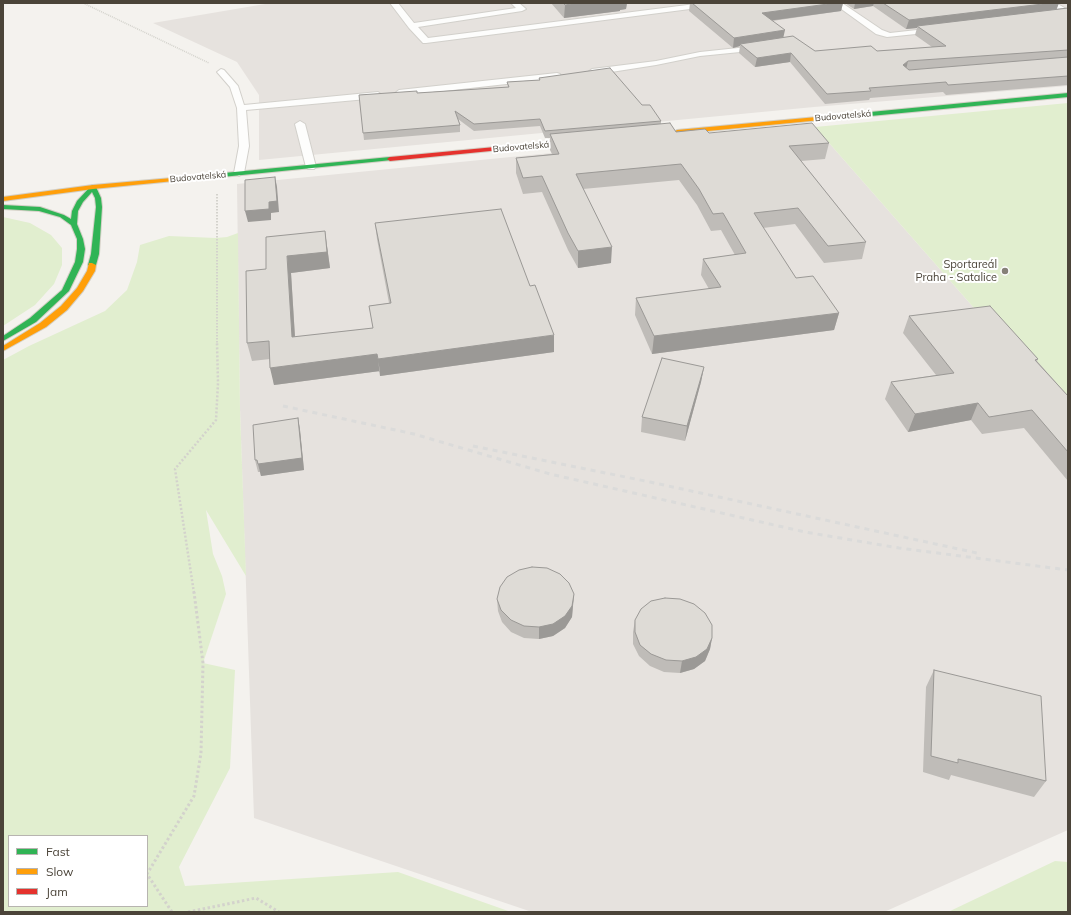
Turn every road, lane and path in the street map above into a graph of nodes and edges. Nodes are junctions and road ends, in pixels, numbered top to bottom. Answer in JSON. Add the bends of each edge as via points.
{"nodes":[{"id":1,"x":83,"y":3,"type":"edge"},
{"id":2,"x":394,"y":3,"type":"edge"},
{"id":3,"x":515,"y":3,"type":"edge"},
{"id":4,"x":721,"y":3,"type":"edge"},
{"id":5,"x":837,"y":3,"type":"edge"},
{"id":6,"x":1050,"y":3,"type":"edge"},
{"id":7,"x":1044,"y":16,"type":"edge"},
{"id":8,"x":530,"y":17,"type":"junction"},
{"id":9,"x":412,"y":26,"type":"junction"},
{"id":10,"x":941,"y":29,"type":"edge"},
{"id":11,"x":768,"y":46,"type":"edge"},
{"id":12,"x":221,"y":72,"type":"joint"},
{"id":13,"x":586,"y":72,"type":"edge"},
{"id":14,"x":563,"y":75,"type":"edge"},
{"id":15,"x":1068,"y":95,"type":"edge"},
{"id":16,"x":241,"y":108,"type":"junction"},
{"id":17,"x":300,"y":124,"type":"dead end"},
{"id":18,"x":666,"y":133,"type":"edge"},
{"id":19,"x":587,"y":141,"type":"edge"},
{"id":20,"x":310,"y":167,"type":"junction"},
{"id":21,"x":239,"y":173,"type":"junction"},
{"id":22,"x":93,"y":187,"type":"junction"},
{"id":23,"x":217,"y":191,"type":"dead end"},
{"id":24,"x":3,"y":192,"type":"edge"},
{"id":25,"x":3,"y":199,"type":"edge"},
{"id":26,"x":3,"y":206,"type":"edge"},
{"id":27,"x":74,"y":224,"type":"junction"},
{"id":28,"x":3,"y":339,"type":"edge"},
{"id":29,"x":3,"y":349,"type":"edge"},
{"id":30,"x":148,"y":872,"type":"edge"},
{"id":31,"x":148,"y":876,"type":"edge"},
{"id":32,"x":172,"y":912,"type":"edge"},
{"id":33,"x":188,"y":912,"type":"edge"},
{"id":34,"x":279,"y":912,"type":"edge"}],
"edges":[{"from":1,"to":12,"type":"path","via":[[206,61]]},
{"from":2,"to":9,"type":"lane"},
{"from":3,"to":8,"type":"lane"},
{"from":4,"to":8,"type":"lane"},
{"from":5,"to":10,"type":"lane","via":[[879,32],[890,35]]},
{"from":6,"to":7,"type":"lane","via":[[1068,13]]},
{"from":8,"to":9,"type":"lane"},
{"from":8,"to":9,"type":"lane","via":[[426,41]]},
{"from":11,"to":13,"type":"lane"},
{"from":12,"to":16,"type":"lane","via":[[234,86]]},
{"from":14,"to":16,"type":"lane"},
{"from":15,"to":18,"type":"main road","name":"Budovatelská"},
{"from":16,"to":21,"type":"lane","via":[[244,146]]},
{"from":17,"to":20,"type":"lane"},
{"from":19,"to":20,"type":"main road","name":"Budovatelská"},
{"from":20,"to":21,"type":"main road","name":"Budovatelská"},
{"from":21,"to":22,"type":"main road","name":"Budovatelská"},
{"from":22,"to":24,"type":"main road","name":"Budovatelská"},
{"from":22,"to":25,"type":"main road","name":"Budovatelská"},
{"from":22,"to":27,"type":"main road","via":[[75,211]]},
{"from":22,"to":29,"type":"main road","via":[[99,207],[91,271],[64,308],[43,325]]},
{"from":23,"to":30,"type":"path","via":[[216,420],[175,468],[203,663],[201,753],[194,796]]},
{"from":26,"to":27,"type":"main road","via":[[40,209],[62,216]]},
{"from":27,"to":28,"type":"main road","via":[[81,249],[79,262],[65,291],[33,320]]},
{"from":31,"to":32,"type":"path"},
{"from":33,"to":34,"type":"path","via":[[256,898]]}]}
